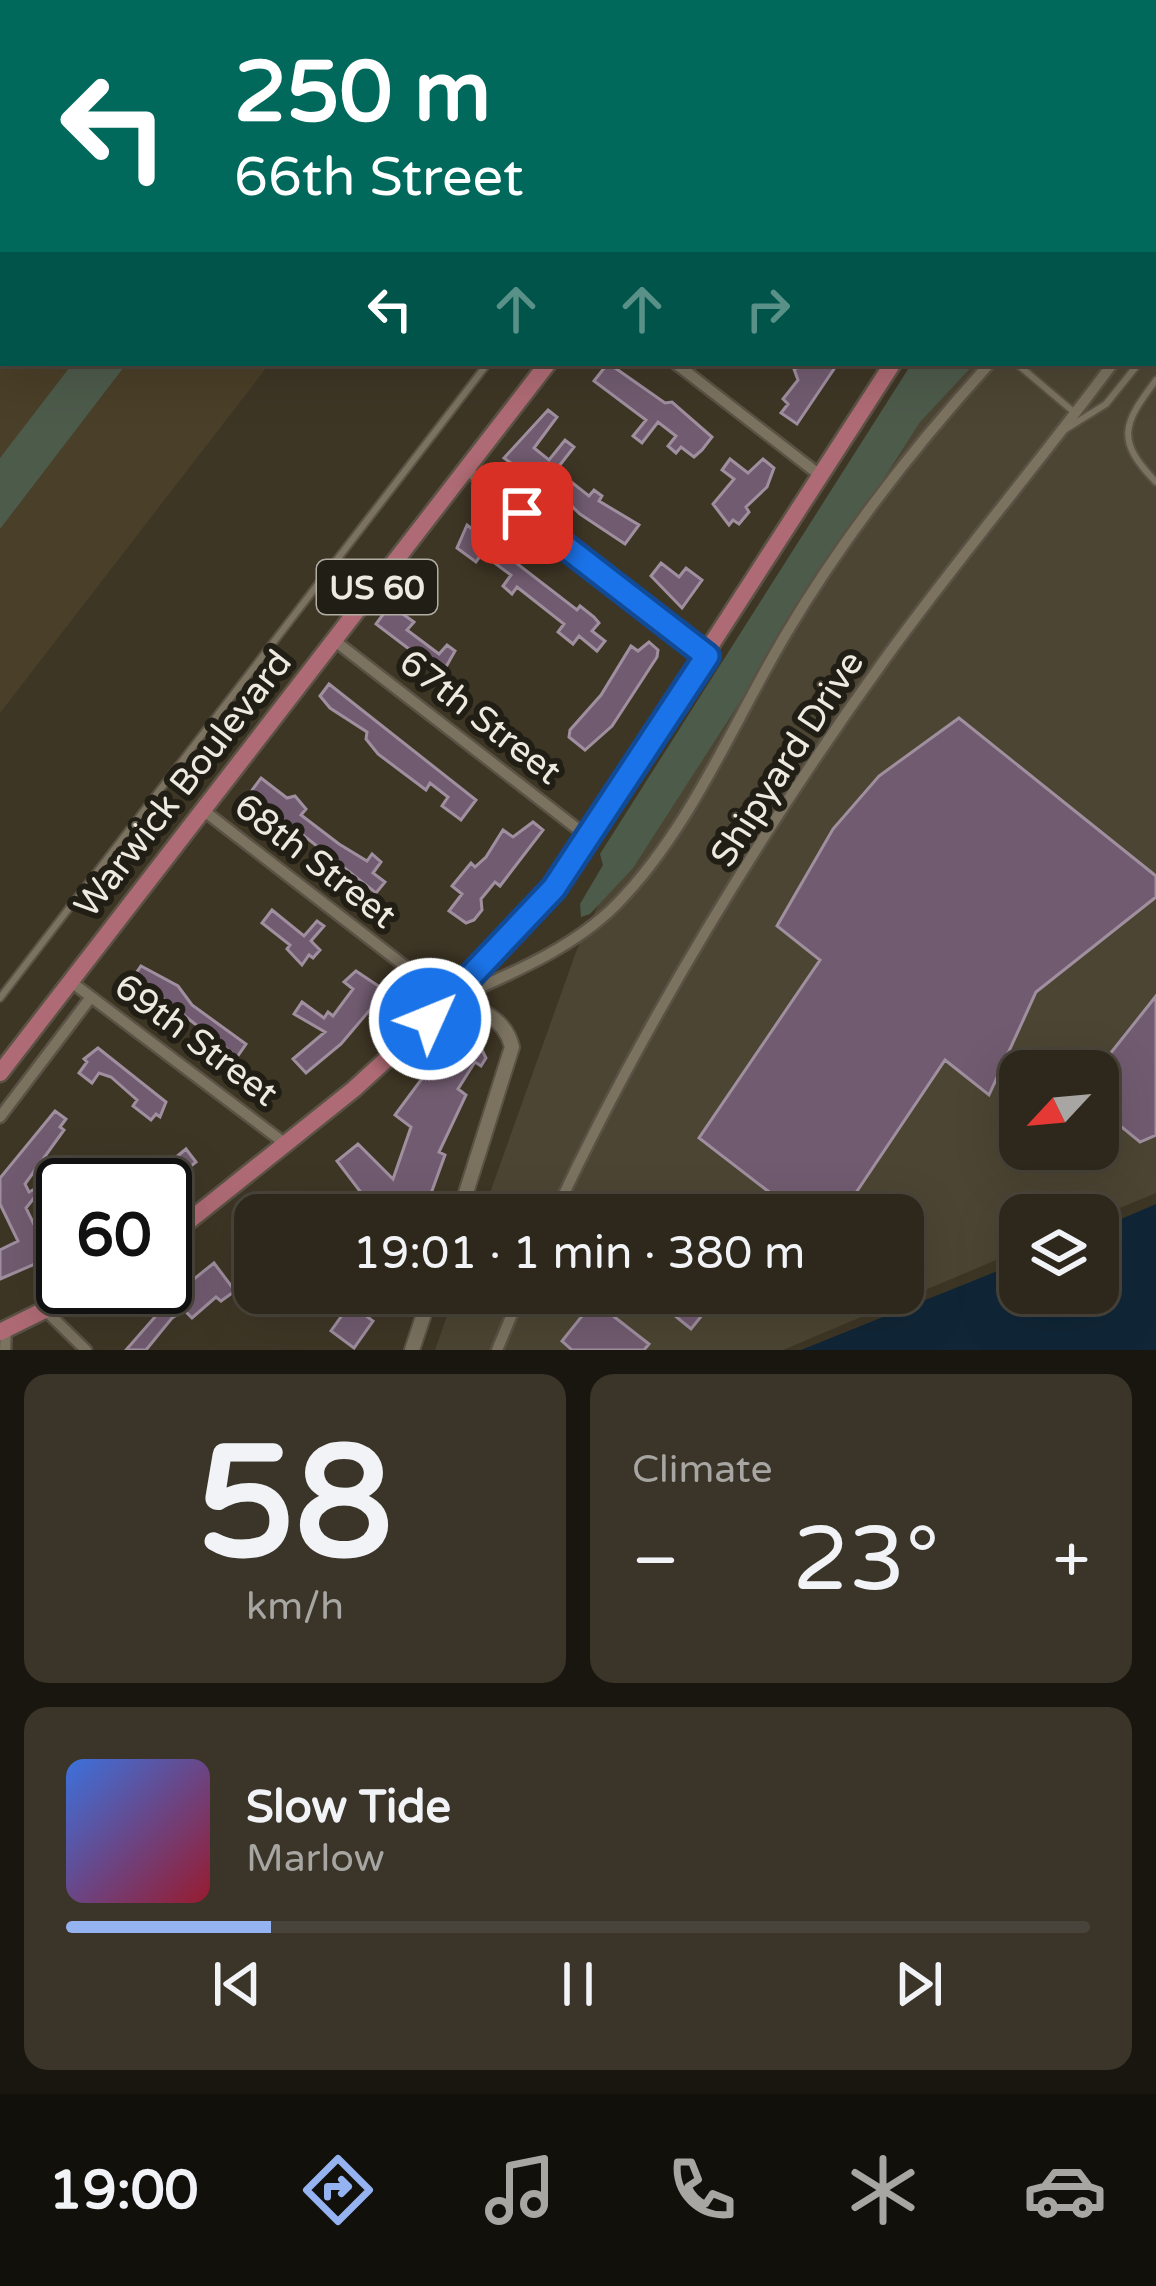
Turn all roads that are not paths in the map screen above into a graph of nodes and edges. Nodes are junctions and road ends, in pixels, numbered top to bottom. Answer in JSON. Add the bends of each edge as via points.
{"nodes":[{"id":1,"x":486,"y":366,"type":"edge"},
{"id":2,"x":546,"y":366,"type":"edge"},
{"id":3,"x":679,"y":366,"type":"edge"},
{"id":4,"x":891,"y":366,"type":"edge"},
{"id":5,"x":987,"y":366,"type":"edge"},
{"id":6,"x":1020,"y":366,"type":"edge"},
{"id":7,"x":1113,"y":366,"type":"edge"},
{"id":8,"x":1137,"y":366,"type":"edge"},
{"id":9,"x":1156,"y":380,"type":"edge"},
{"id":10,"x":1075,"y":413,"type":"junction"},
{"id":11,"x":1063,"y":431,"type":"junction"},
{"id":12,"x":467,"y":470,"type":"junction"},
{"id":13,"x":820,"y":476,"type":"junction"},
{"id":14,"x":1156,"y":482,"type":"edge"},
{"id":15,"x":335,"y":640,"type":"junction"},
{"id":16,"x":707,"y":656,"type":"junction"},
{"id":17,"x":203,"y":810,"type":"junction"},
{"id":18,"x":590,"y":839,"type":"junction"},
{"id":19,"x":70,"y":981,"type":"junction"},
{"id":20,"x":91,"y":997,"type":"junction"},
{"id":21,"x":0,"y":998,"type":"edge"},
{"id":22,"x":450,"y":1001,"type":"junction"},
{"id":23,"x":0,"y":1073,"type":"edge"},
{"id":24,"x":0,"y":1117,"type":"edge"},
{"id":25,"x":287,"y":1145,"type":"junction"},
{"id":26,"x":466,"y":1194,"type":"edge"},
{"id":27,"x":565,"y":1194,"type":"edge"},
{"id":28,"x":192,"y":1219,"type":"edge"},
{"id":29,"x":40,"y":1314,"type":"edge"},
{"id":30,"x":49,"y":1314,"type":"edge"},
{"id":31,"x":424,"y":1314,"type":"edge"},
{"id":32,"x":512,"y":1314,"type":"edge"},
{"id":33,"x":3,"y":1331,"type":"edge"},
{"id":34,"x":5,"y":1350,"type":"edge"},
{"id":35,"x":86,"y":1350,"type":"edge"},
{"id":36,"x":412,"y":1350,"type":"edge"},
{"id":37,"x":497,"y":1350,"type":"edge"}],
"edges":[{"from":1,"to":21,"type":"lane"},
{"from":2,"to":12,"type":"main road","name":"Warwick Boulevard","number":"US 60"},
{"from":3,"to":13,"type":"street"},
{"from":4,"to":13,"type":"main road"},
{"from":5,"to":22,"type":"street","name":"Shipyard Drive","via":[[881,491],[637,881],[576,937]]},
{"from":6,"to":10,"type":"lane"},
{"from":7,"to":10,"type":"street","name":"Shipyard Drive"},
{"from":8,"to":11,"type":"lane","via":[[1106,404]]},
{"from":9,"to":14,"type":"lane","via":[[1127,430],[1128,449]]},
{"from":10,"to":11,"type":"street","name":"Shipyard Drive"},
{"from":11,"to":27,"type":"street","name":"Shipyard Drive","via":[[830,740],[633,1058]]},
{"from":12,"to":15,"type":"main road","name":"Warwick Boulevard","number":"US 60"},
{"from":12,"to":16,"type":"street"},
{"from":13,"to":16,"type":"main road"},
{"from":15,"to":17,"type":"main road","name":"Warwick Boulevard","number":"US 60"},
{"from":15,"to":18,"type":"street","name":"67th Street"},
{"from":16,"to":18,"type":"main road"},
{"from":17,"to":19,"type":"main road","name":"Warwick Boulevard","number":"US 60"},
{"from":17,"to":22,"type":"street","name":"68th Street"},
{"from":18,"to":22,"type":"main road"},
{"from":19,"to":20,"type":"street","name":"69th Street"},
{"from":19,"to":23,"type":"main road","name":"Warwick Boulevard","number":"US 60"},
{"from":20,"to":24,"type":"street"},
{"from":20,"to":25,"type":"street","name":"69th Street"},
{"from":22,"to":25,"type":"main road"},
{"from":22,"to":26,"type":"street","via":[[492,1017],[512,1047]]},
{"from":25,"to":28,"type":"main road"},
{"from":29,"to":33,"type":"main road"},
{"from":30,"to":35,"type":"street"},
{"from":31,"to":36,"type":"street"},
{"from":32,"to":37,"type":"street"},
{"from":33,"to":34,"type":"street"}]}
